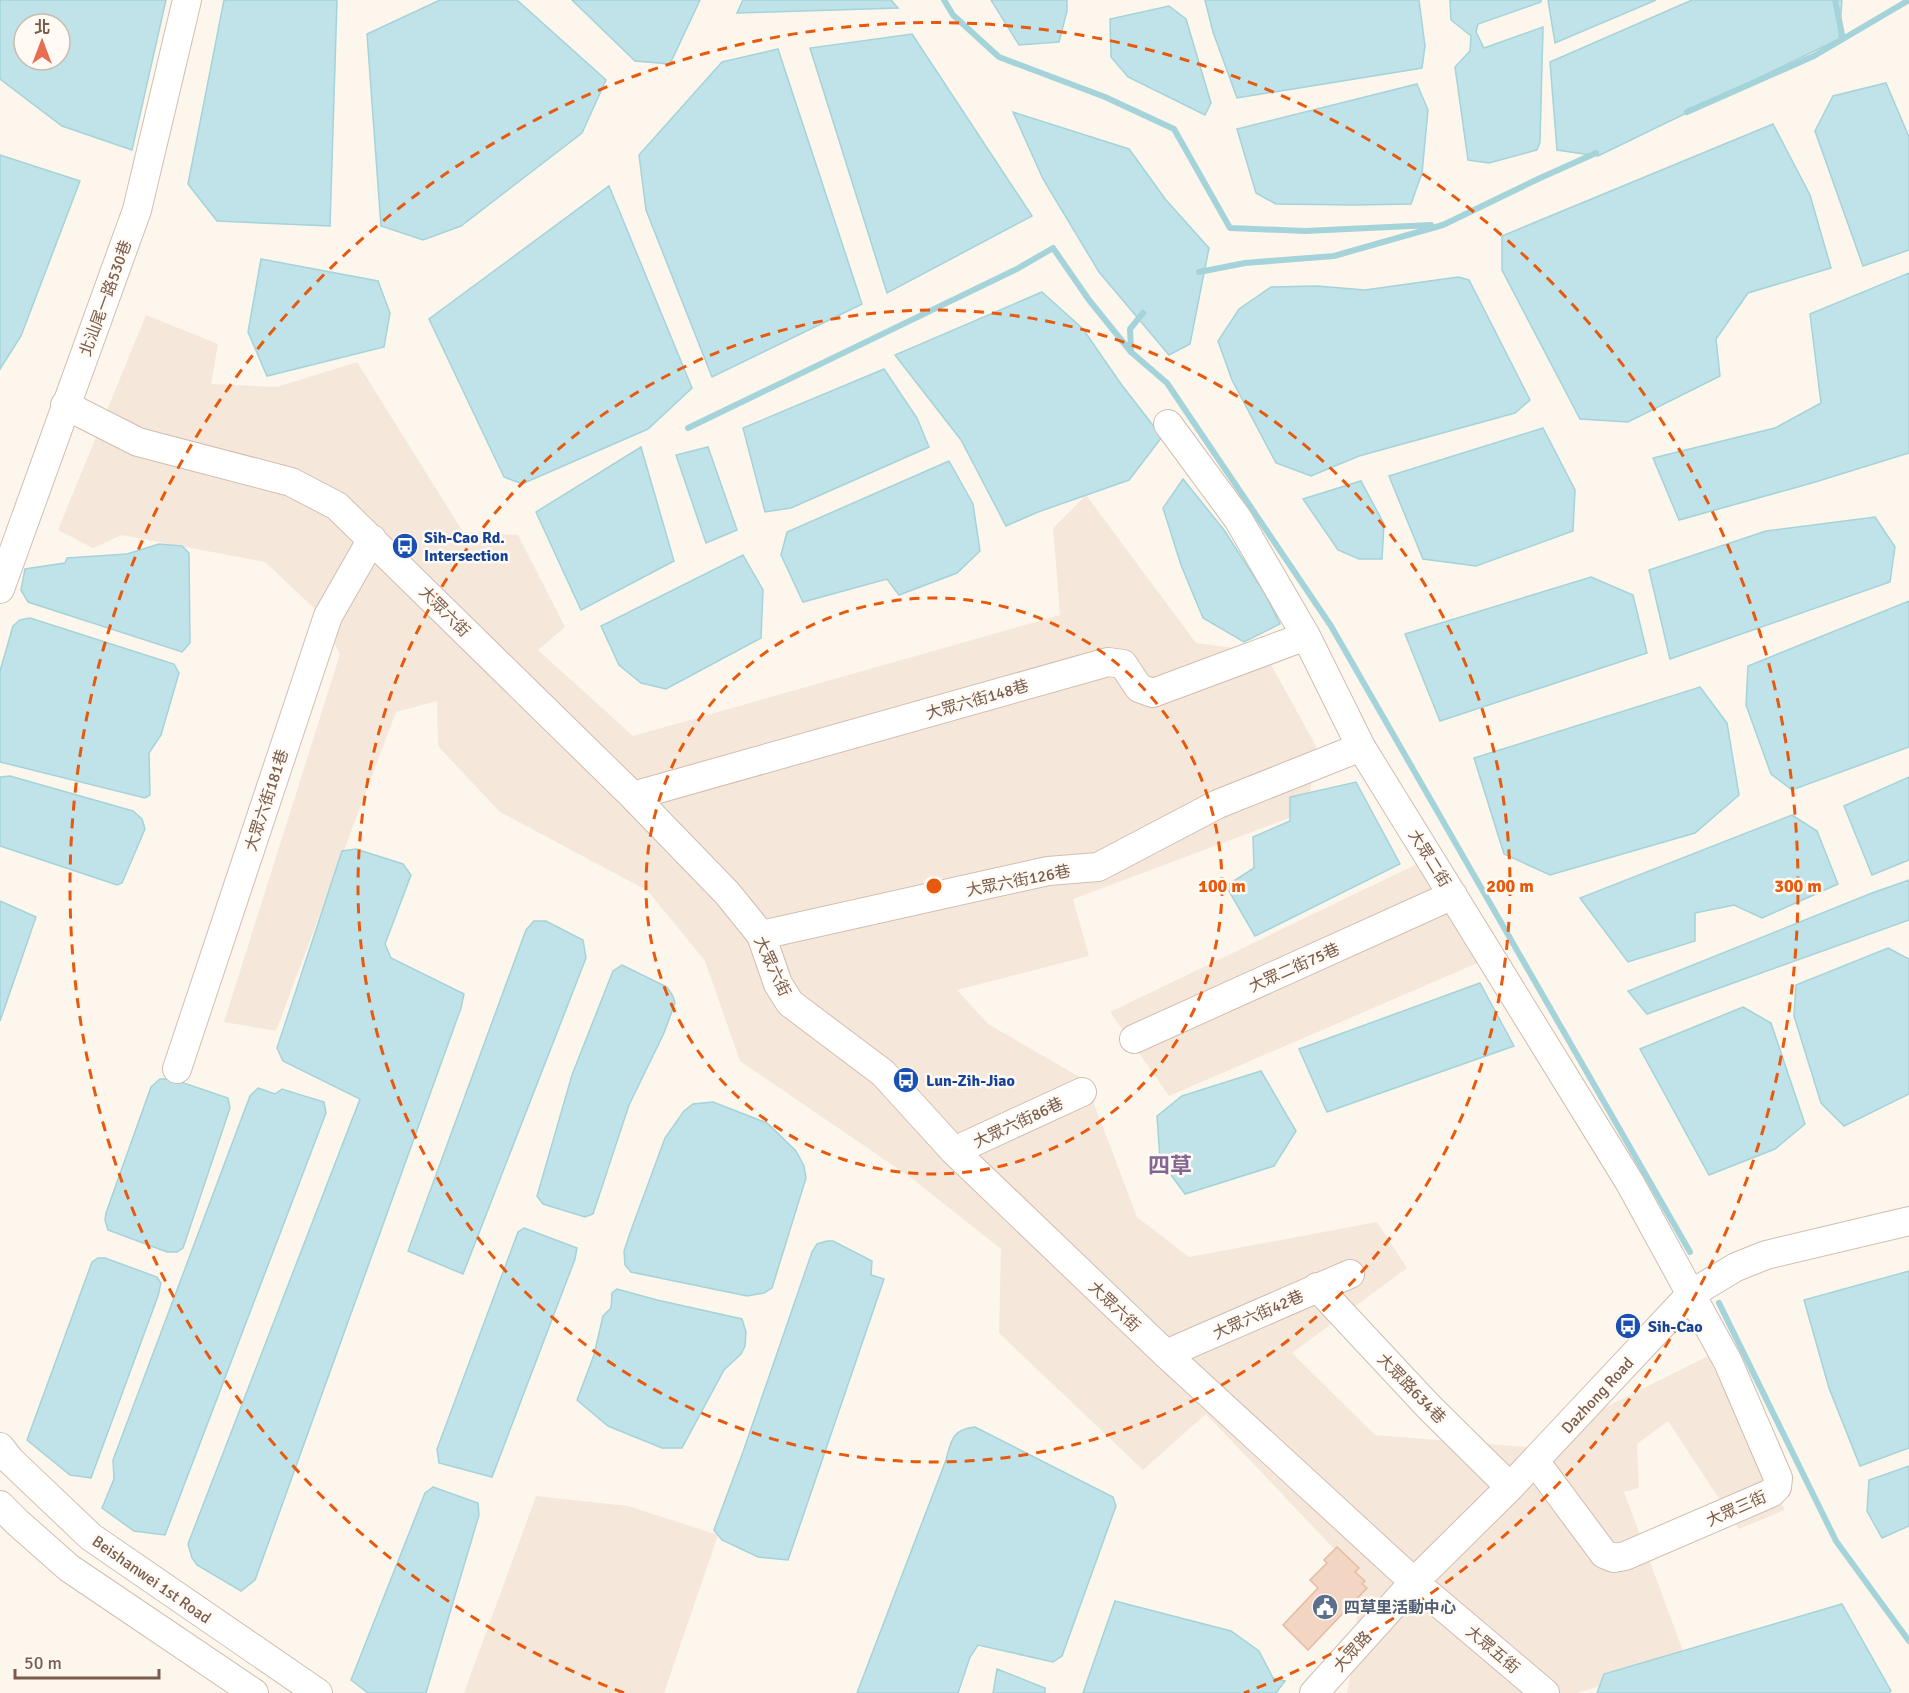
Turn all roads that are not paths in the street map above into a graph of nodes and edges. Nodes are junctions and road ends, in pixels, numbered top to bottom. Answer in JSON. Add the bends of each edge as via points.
{"nodes":[{"id":1,"x":187,"y":0,"type":"edge"},
{"id":2,"x":65,"y":405,"type":"junction"},
{"id":3,"x":1168,"y":424,"type":"dead end"},
{"id":4,"x":372,"y":539,"type":"junction"},
{"id":5,"x":0,"y":589,"type":"edge"},
{"id":6,"x":1306,"y":636,"type":"junction"},
{"id":7,"x":1361,"y":747,"type":"junction"},
{"id":8,"x":633,"y":795,"type":"junction"},
{"id":9,"x":1453,"y":895,"type":"junction"},
{"id":10,"x":761,"y":936,"type":"junction"},
{"id":11,"x":1134,"y":1039,"type":"dead end"},
{"id":12,"x":177,"y":1069,"type":"dead end"},
{"id":13,"x":1082,"y":1092,"type":"dead end"},
{"id":14,"x":954,"y":1151,"type":"junction"},
{"id":15,"x":1909,"y":1221,"type":"edge"},
{"id":16,"x":1350,"y":1274,"type":"dead end"},
{"id":17,"x":1317,"y":1287,"type":"junction"},
{"id":18,"x":1691,"y":1294,"type":"junction"},
{"id":19,"x":1166,"y":1354,"type":"junction"},
{"id":20,"x":0,"y":1447,"type":"edge"},
{"id":21,"x":1535,"y":1461,"type":"junction"},
{"id":22,"x":1510,"y":1487,"type":"junction"},
{"id":23,"x":0,"y":1506,"type":"edge"},
{"id":24,"x":1414,"y":1582,"type":"junction"},
{"id":25,"x":185,"y":1602,"type":"junction"},
{"id":26,"x":163,"y":1632,"type":"junction"},
{"id":27,"x":254,"y":1693,"type":"edge"},
{"id":28,"x":318,"y":1693,"type":"edge"},
{"id":29,"x":1314,"y":1693,"type":"edge"},
{"id":30,"x":1545,"y":1693,"type":"edge"}],
"edges":[{"from":1,"to":2,"type":"street","name":"北汕尾一路530巷","via":[[137,210]]},
{"from":2,"to":4,"type":"street","name":"大眾六街","via":[[138,442],[291,482],[337,506]]},
{"from":2,"to":5,"type":"street","name":"北汕尾一路530巷"},
{"from":3,"to":6,"type":"street","name":"大眾二街","via":[[1238,519]]},
{"from":4,"to":8,"type":"street","name":"大眾六街"},
{"from":4,"to":12,"type":"street","name":"大眾六街181巷","via":[[327,616]]},
{"from":6,"to":7,"type":"street","name":"大眾二街"},
{"from":6,"to":8,"type":"street","name":"大眾六街148巷","via":[[1153,693],[1139,688],[1123,663],[1108,662]]},
{"from":7,"to":9,"type":"street","name":"大眾二街"},
{"from":7,"to":10,"type":"street","name":"大眾六街126巷","via":[[1218,804],[1098,867],[1048,871]]},
{"from":8,"to":10,"type":"street","name":"大眾六街","via":[[727,893]]},
{"from":9,"to":11,"type":"street","name":"大眾二街75巷"},
{"from":9,"to":18,"type":"street","name":"大眾二街","via":[[1630,1183]]},
{"from":10,"to":14,"type":"street","name":"大眾六街","via":[[778,984],[790,1003],[883,1073]]},
{"from":13,"to":14,"type":"street","name":"大眾六街86巷"},
{"from":14,"to":19,"type":"street","name":"大眾六街"},
{"from":15,"to":18,"type":"street","name":"Dazhong Road","via":[[1766,1255],[1736,1267]]},
{"from":16,"to":17,"type":"street","name":"大眾六街42巷"},
{"from":17,"to":19,"type":"street","name":"大眾六街42巷"},
{"from":17,"to":22,"type":"street","name":"大眾路634巷"},
{"from":18,"to":21,"type":"street","name":"Dazhong Road"},
{"from":18,"to":21,"type":"street","name":"大眾三街","via":[[1728,1362],[1778,1478],[1777,1487],[1771,1493],[1614,1558],[1604,1554]]},
{"from":19,"to":24,"type":"street","name":"大眾六街"},
{"from":20,"to":25,"type":"street","name":"Beishanwei 1st Road","via":[[90,1538]]},
{"from":21,"to":22,"type":"street","name":"Dazhong Road"},
{"from":22,"to":24,"type":"street","name":"Dazhong Road"},
{"from":23,"to":26,"type":"street","via":[[69,1568]]},
{"from":24,"to":29,"type":"street","name":"大眾路"},
{"from":24,"to":30,"type":"street","name":"大眾五街"},
{"from":25,"to":26,"type":"street"},
{"from":25,"to":28,"type":"street","name":"Beishanwei 1st Road"},
{"from":26,"to":27,"type":"street"}]}
